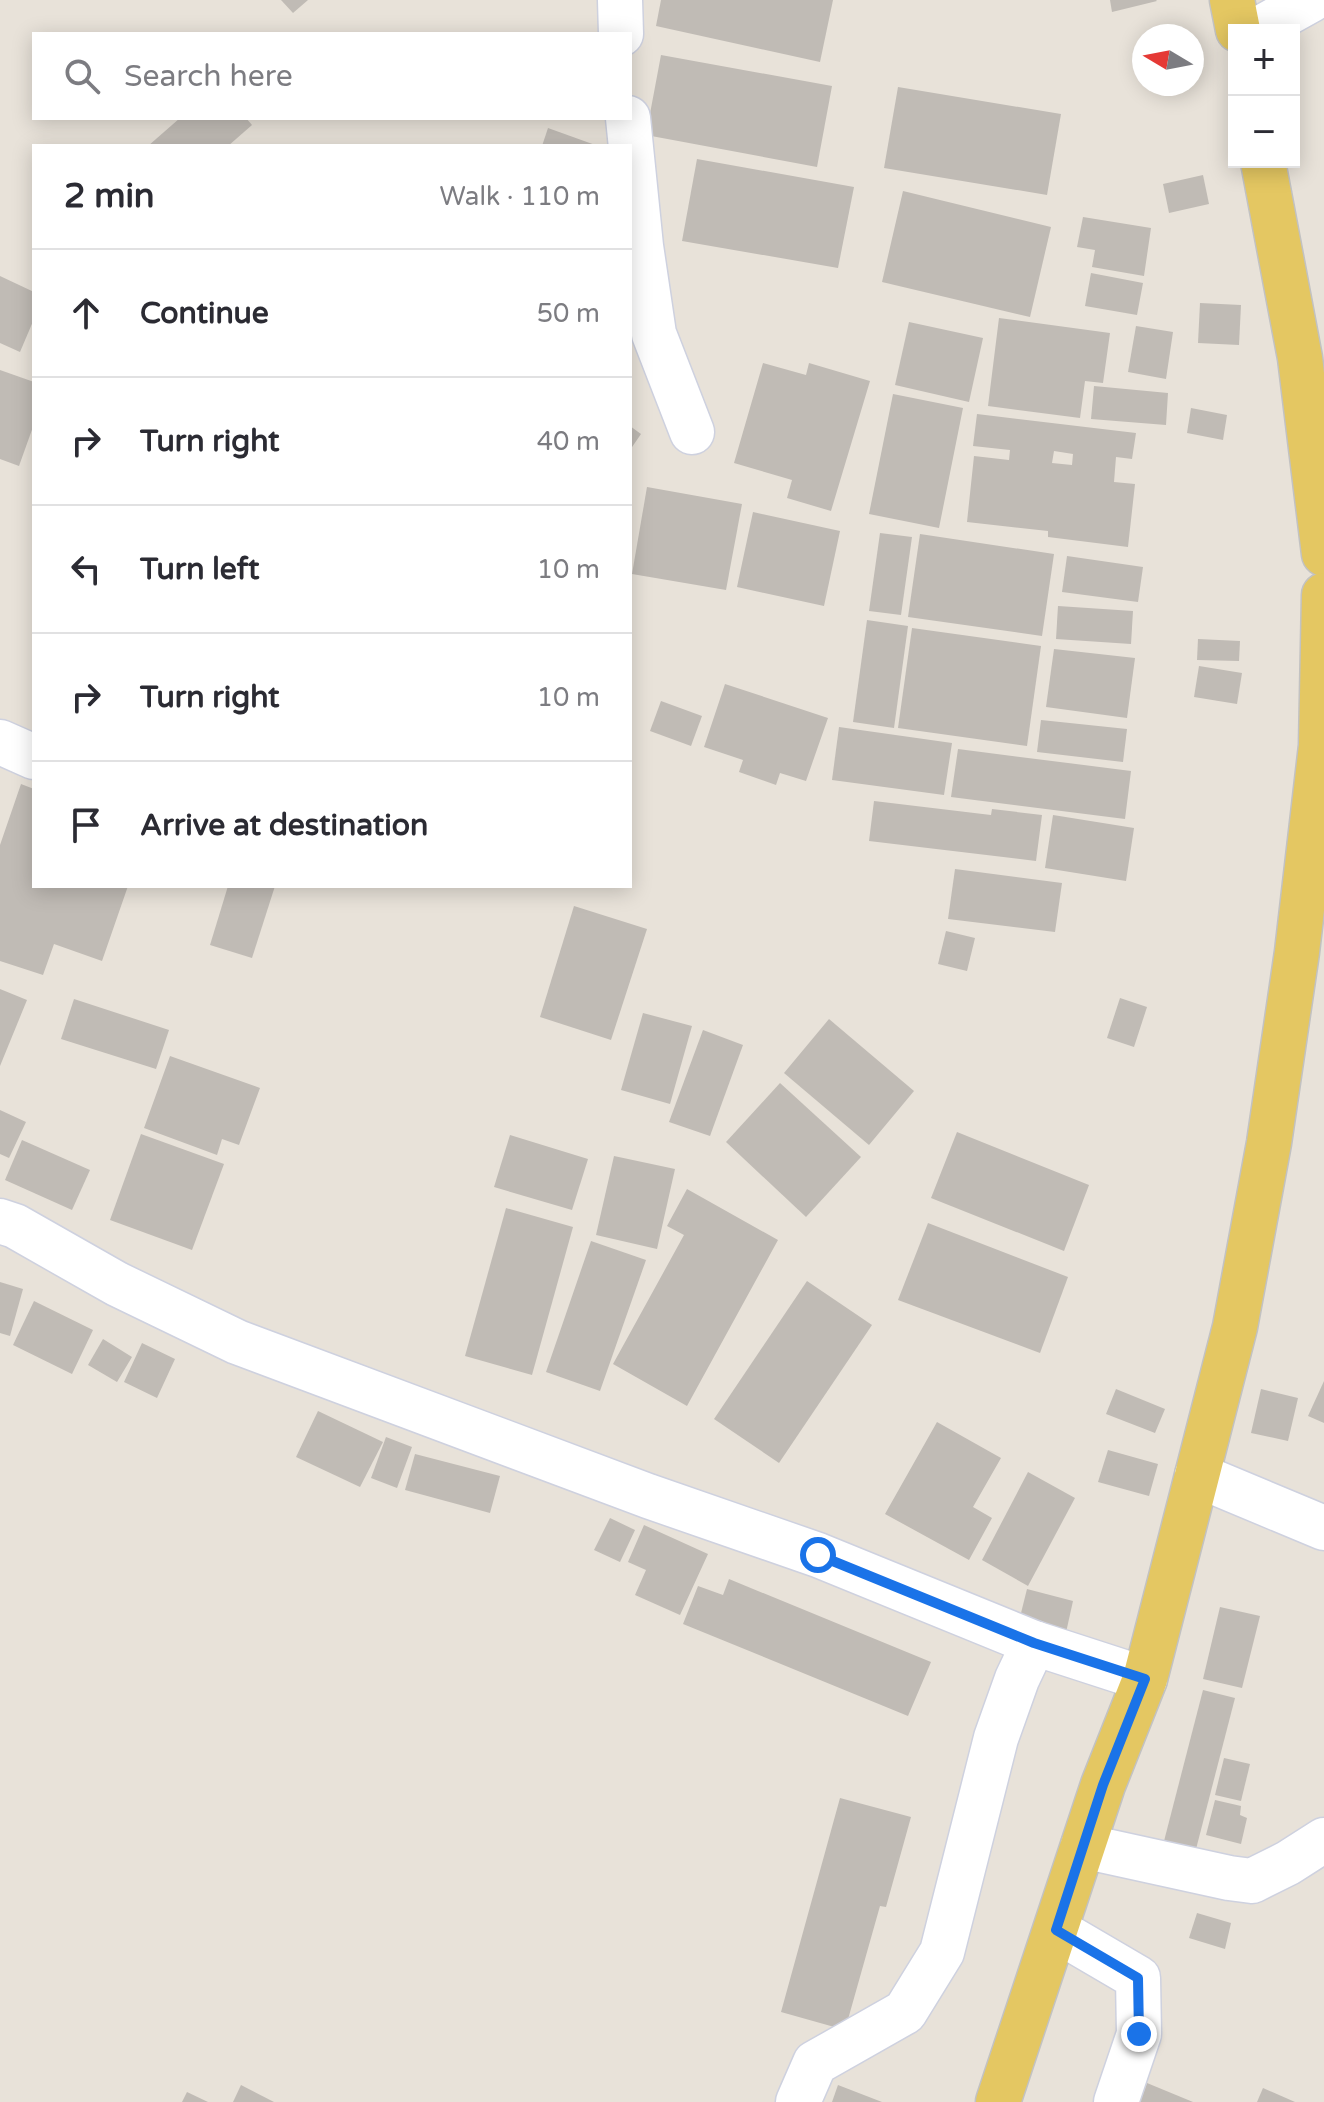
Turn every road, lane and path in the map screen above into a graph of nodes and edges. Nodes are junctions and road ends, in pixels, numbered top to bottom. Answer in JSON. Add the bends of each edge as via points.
{"nodes":[{"id":1,"x":620,"y":0,"type":"edge"},
{"id":2,"x":1232,"y":0,"type":"edge"},
{"id":3,"x":1311,"y":0,"type":"edge"},
{"id":4,"x":1237,"y":24,"type":"edge"},
{"id":5,"x":1268,"y":24,"type":"edge"},
{"id":6,"x":621,"y":32,"type":"edge"},
{"id":7,"x":628,"y":120,"type":"edge"},
{"id":8,"x":631,"y":144,"type":"edge"},
{"id":9,"x":632,"y":157,"type":"edge"},
{"id":10,"x":1264,"y":168,"type":"edge"},
{"id":11,"x":1312,"y":358,"type":"edge"},
{"id":12,"x":692,"y":432,"type":"dead end"},
{"id":13,"x":1324,"y":554,"type":"edge"},
{"id":14,"x":1324,"y":595,"type":"edge"},
{"id":15,"x":0,"y":742,"type":"edge"},
{"id":16,"x":32,"y":756,"type":"edge"},
{"id":17,"x":0,"y":1221,"type":"edge"},
{"id":18,"x":1197,"y":1475,"type":"junction"},
{"id":19,"x":1324,"y":1528,"type":"edge"},
{"id":20,"x":1034,"y":1643,"type":"junction"},
{"id":21,"x":1145,"y":1679,"type":"junction"},
{"id":22,"x":1324,"y":1840,"type":"edge"},
{"id":23,"x":1083,"y":1846,"type":"junction"},
{"id":24,"x":1056,"y":1930,"type":"junction"},
{"id":25,"x":798,"y":2102,"type":"edge"},
{"id":26,"x":998,"y":2102,"type":"edge"},
{"id":27,"x":1116,"y":2102,"type":"edge"}],
"edges":[{"from":1,"to":6,"type":"street"},
{"from":2,"to":4,"type":"main road"},
{"from":3,"to":5,"type":"street"},
{"from":7,"to":8,"type":"street"},
{"from":9,"to":12,"type":"street","via":[[654,334]]},
{"from":10,"to":11,"type":"main road"},
{"from":11,"to":13,"type":"main road"},
{"from":14,"to":18,"type":"main road","via":[[1321,746],[1272,1128],[1235,1327]]},
{"from":15,"to":16,"type":"street"},
{"from":17,"to":20,"type":"street","via":[[237,1342],[818,1555]]},
{"from":18,"to":19,"type":"street"},
{"from":18,"to":21,"type":"main road"},
{"from":20,"to":21,"type":"street"},
{"from":20,"to":25,"type":"street","via":[[996,1738],[942,1952],[905,2012],[815,2063]]},
{"from":21,"to":23,"type":"main road"},
{"from":22,"to":23,"type":"street","via":[[1252,1881]]},
{"from":23,"to":24,"type":"main road"},
{"from":24,"to":26,"type":"main road"},
{"from":24,"to":27,"type":"street","via":[[1138,1978],[1139,2034]]}]}
